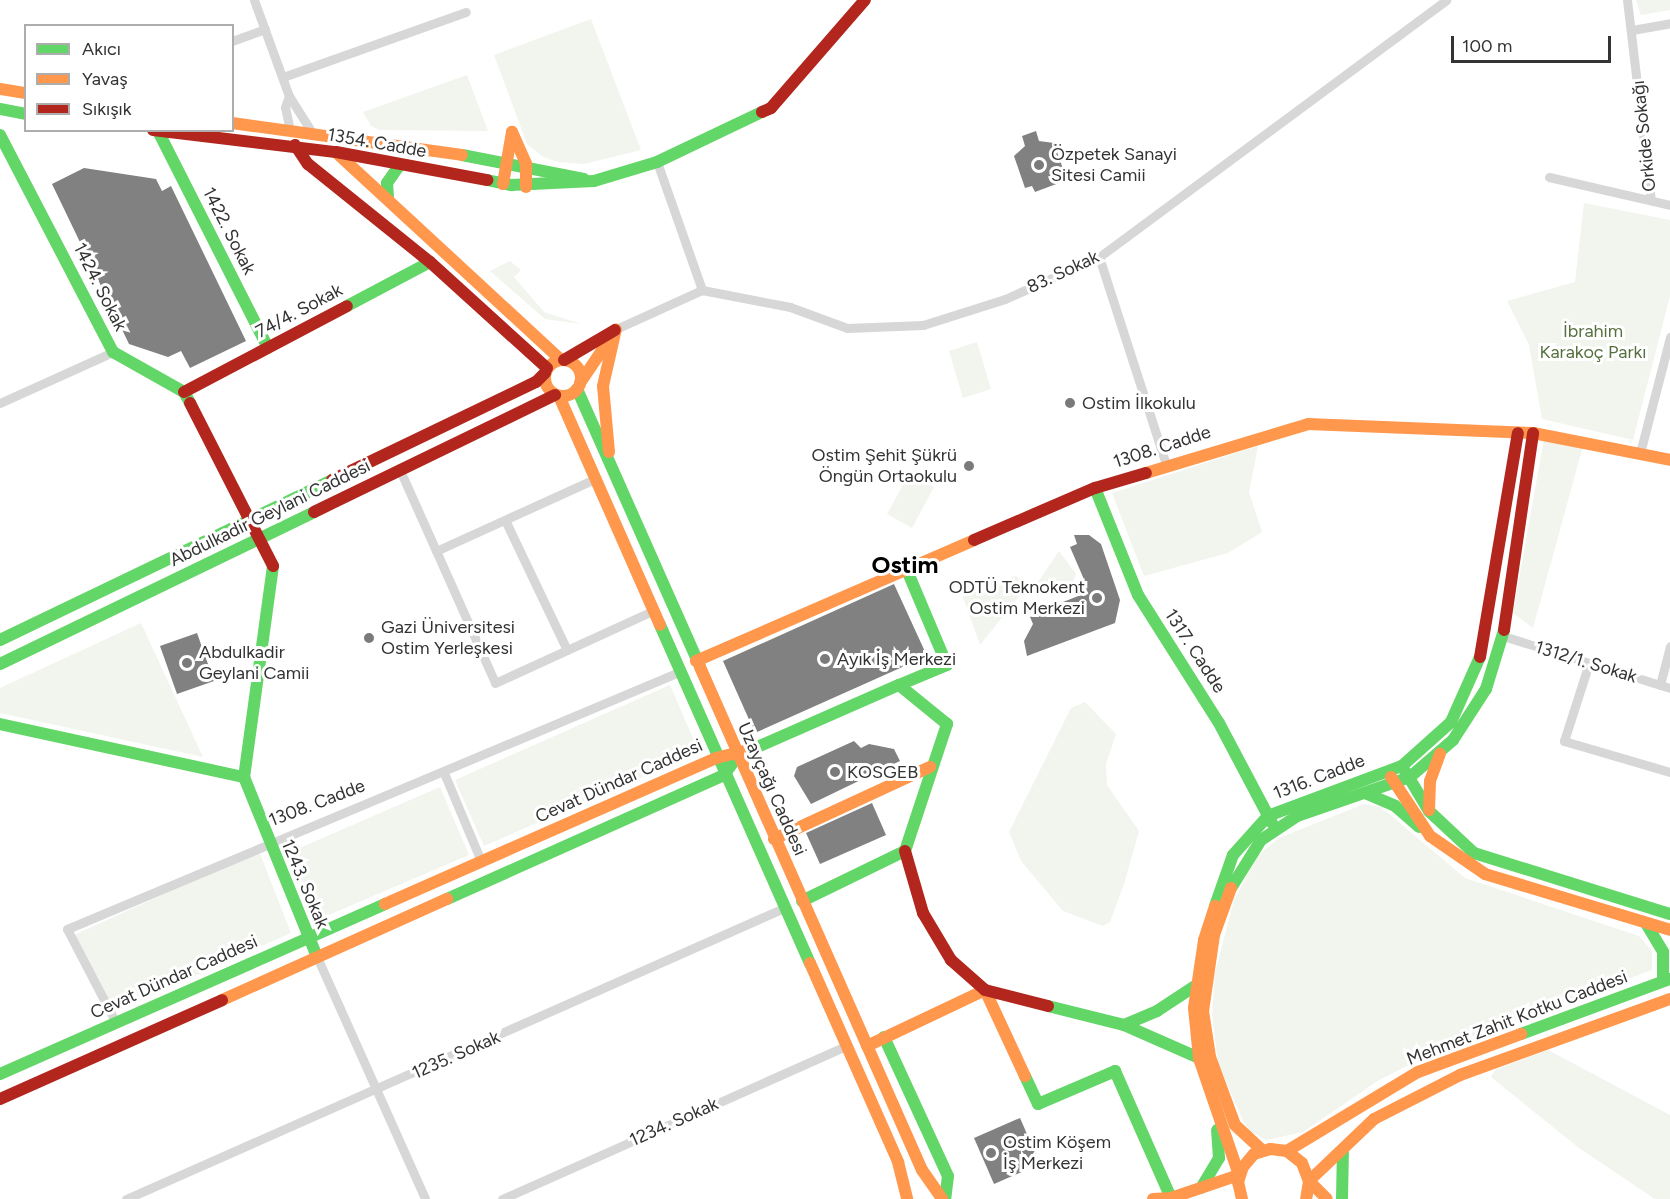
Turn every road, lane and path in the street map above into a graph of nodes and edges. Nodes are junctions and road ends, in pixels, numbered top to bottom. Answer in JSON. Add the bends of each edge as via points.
{"nodes":[{"id":1,"x":254,"y":0,"type":"edge"},
{"id":2,"x":865,"y":0,"type":"edge"},
{"id":3,"x":1446,"y":0,"type":"edge"},
{"id":4,"x":1627,"y":0,"type":"edge"},
{"id":5,"x":466,"y":12,"type":"dead end"},
{"id":6,"x":1670,"y":23,"type":"edge"},
{"id":7,"x":265,"y":29,"type":"junction"},
{"id":8,"x":1632,"y":30,"type":"junction"},
{"id":9,"x":234,"y":40,"type":"edge"},
{"id":10,"x":284,"y":78,"type":"junction"},
{"id":11,"x":0,"y":89,"type":"edge"},
{"id":12,"x":24,"y":93,"type":"edge"},
{"id":13,"x":289,"y":96,"type":"junction"},
{"id":14,"x":0,"y":109,"type":"edge"},
{"id":15,"x":24,"y":114,"type":"edge"},
{"id":16,"x":234,"y":123,"type":"edge"},
{"id":17,"x":0,"y":126,"type":"edge"},
{"id":18,"x":290,"y":131,"type":"junction"},
{"id":19,"x":159,"y":132,"type":"edge"},
{"id":20,"x":166,"y":132,"type":"edge"},
{"id":21,"x":313,"y":134,"type":"junction"},
{"id":22,"x":0,"y":135,"type":"edge"},
{"id":23,"x":9,"y":147,"type":"junction"},
{"id":24,"x":296,"y":149,"type":"junction"},
{"id":25,"x":336,"y":152,"type":"junction"},
{"id":26,"x":504,"y":161,"type":"junction"},
{"id":27,"x":657,"y":162,"type":"junction"},
{"id":28,"x":526,"y":164,"type":"junction"},
{"id":29,"x":399,"y":166,"type":"junction"},
{"id":30,"x":1550,"y":177,"type":"dead end"},
{"id":31,"x":594,"y":181,"type":"junction"},
{"id":32,"x":503,"y":184,"type":"junction"},
{"id":33,"x":526,"y":187,"type":"junction"},
{"id":34,"x":388,"y":197,"type":"junction"},
{"id":35,"x":1651,"y":200,"type":"junction"},
{"id":36,"x":1670,"y":205,"type":"edge"},
{"id":37,"x":1099,"y":258,"type":"junction"},
{"id":38,"x":430,"y":262,"type":"junction"},
{"id":39,"x":702,"y":290,"type":"junction"},
{"id":40,"x":616,"y":329,"type":"junction"},
{"id":41,"x":1670,"y":337,"type":"edge"},
{"id":42,"x":268,"y":348,"type":"junction"},
{"id":43,"x":112,"y":352,"type":"junction"},
{"id":44,"x":562,"y":360,"type":"junction"},
{"id":45,"x":546,"y":370,"type":"junction"},
{"id":46,"x":579,"y":386,"type":"junction"},
{"id":47,"x":184,"y":392,"type":"junction"},
{"id":48,"x":557,"y":395,"type":"junction"},
{"id":49,"x":0,"y":403,"type":"edge"},
{"id":50,"x":1518,"y":433,"type":"junction"},
{"id":51,"x":1533,"y":433,"type":"junction"},
{"id":52,"x":1640,"y":453,"type":"junction"},
{"id":53,"x":1670,"y":460,"type":"edge"},
{"id":54,"x":1166,"y":465,"type":"junction"},
{"id":55,"x":611,"y":467,"type":"junction"},
{"id":56,"x":399,"y":468,"type":"junction"},
{"id":57,"x":595,"y":479,"type":"junction"},
{"id":58,"x":1095,"y":488,"type":"junction"},
{"id":59,"x":249,"y":519,"type":"junction"},
{"id":60,"x":505,"y":520,"type":"junction"},
{"id":61,"x":262,"y":539,"type":"junction"},
{"id":62,"x":436,"y":551,"type":"junction"},
{"id":63,"x":906,"y":568,"type":"junction"},
{"id":64,"x":652,"y":611,"type":"junction"},
{"id":65,"x":1503,"y":636,"type":"junction"},
{"id":66,"x":0,"y":640,"type":"edge"},
{"id":67,"x":1670,"y":646,"type":"edge"},
{"id":68,"x":567,"y":650,"type":"junction"},
{"id":69,"x":696,"y":662,"type":"junction"},
{"id":70,"x":1589,"y":663,"type":"junction"},
{"id":71,"x":0,"y":664,"type":"edge"},
{"id":72,"x":679,"y":672,"type":"junction"},
{"id":73,"x":899,"y":685,"type":"junction"},
{"id":74,"x":1665,"y":686,"type":"edge"},
{"id":75,"x":0,"y":724,"type":"edge"},
{"id":76,"x":1442,"y":750,"type":"junction"},
{"id":77,"x":738,"y":756,"type":"junction"},
{"id":78,"x":716,"y":758,"type":"junction"},
{"id":79,"x":1402,"y":766,"type":"junction"},
{"id":80,"x":930,"y":767,"type":"junction"},
{"id":81,"x":1386,"y":772,"type":"junction"},
{"id":82,"x":1670,"y":772,"type":"edge"},
{"id":83,"x":444,"y":773,"type":"junction"},
{"id":84,"x":724,"y":775,"type":"junction"},
{"id":85,"x":244,"y":777,"type":"junction"},
{"id":86,"x":1410,"y":777,"type":"junction"},
{"id":87,"x":1395,"y":783,"type":"junction"},
{"id":88,"x":1365,"y":793,"type":"junction"},
{"id":89,"x":1430,"y":811,"type":"junction"},
{"id":90,"x":1268,"y":816,"type":"junction"},
{"id":91,"x":1276,"y":829,"type":"junction"},
{"id":92,"x":1430,"y":836,"type":"junction"},
{"id":93,"x":774,"y":839,"type":"junction"},
{"id":94,"x":267,"y":842,"type":"junction"},
{"id":95,"x":905,"y":851,"type":"junction"},
{"id":96,"x":481,"y":861,"type":"junction"},
{"id":97,"x":802,"y":901,"type":"junction"},
{"id":98,"x":784,"y":908,"type":"junction"},
{"id":99,"x":1670,"y":914,"type":"edge"},
{"id":100,"x":1647,"y":925,"type":"junction"},
{"id":101,"x":1670,"y":930,"type":"edge"},
{"id":102,"x":309,"y":937,"type":"junction"},
{"id":103,"x":317,"y":957,"type":"junction"},
{"id":104,"x":1667,"y":980,"type":"edge"},
{"id":105,"x":1195,"y":986,"type":"junction"},
{"id":106,"x":985,"y":990,"type":"junction"},
{"id":107,"x":1670,"y":999,"type":"edge"},
{"id":108,"x":116,"y":1023,"type":"junction"},
{"id":109,"x":1124,"y":1025,"type":"junction"},
{"id":110,"x":884,"y":1037,"type":"junction"},
{"id":111,"x":846,"y":1046,"type":"junction"},
{"id":112,"x":867,"y":1046,"type":"junction"},
{"id":113,"x":1199,"y":1058,"type":"junction"},
{"id":114,"x":0,"y":1074,"type":"edge"},
{"id":115,"x":375,"y":1091,"type":"junction"},
{"id":116,"x":0,"y":1099,"type":"edge"},
{"id":117,"x":1217,"y":1120,"type":"junction"},
{"id":118,"x":1343,"y":1149,"type":"junction"},
{"id":119,"x":1262,"y":1150,"type":"junction"},
{"id":120,"x":1287,"y":1151,"type":"junction"},
{"id":121,"x":1239,"y":1175,"type":"junction"},
{"id":122,"x":1309,"y":1181,"type":"junction"},
{"id":123,"x":1202,"y":1188,"type":"junction"},
{"id":124,"x":1171,"y":1198,"type":"edge"},
{"id":125,"x":126,"y":1199,"type":"edge"},
{"id":126,"x":425,"y":1199,"type":"edge"},
{"id":127,"x":502,"y":1199,"type":"edge"},
{"id":128,"x":907,"y":1199,"type":"edge"},
{"id":129,"x":943,"y":1199,"type":"edge"},
{"id":130,"x":1153,"y":1199,"type":"edge"},
{"id":131,"x":1242,"y":1199,"type":"edge"},
{"id":132,"x":1306,"y":1199,"type":"edge"},
{"id":133,"x":1327,"y":1199,"type":"edge"},
{"id":134,"x":1341,"y":1199,"type":"edge"}],
"edges":[{"from":1,"to":7,"type":"street"},
{"from":2,"to":27,"type":"street","name":"1354. Cadde","via":[[771,108]]},
{"from":3,"to":37,"type":"street","name":"83. Sokak"},
{"from":4,"to":8,"type":"street","name":"Orkide Sokağı"},
{"from":5,"to":10,"type":"street"},
{"from":6,"to":8,"type":"street"},
{"from":7,"to":9,"type":"street"},
{"from":7,"to":10,"type":"street"},
{"from":8,"to":35,"type":"street","name":"Orkide Sokağı"},
{"from":10,"to":13,"type":"street"},
{"from":11,"to":12,"type":"street"},
{"from":13,"to":18,"type":"street","via":[[285,107]]},
{"from":13,"to":21,"type":"street"},
{"from":14,"to":15,"type":"street"},
{"from":16,"to":18,"type":"street","name":"1354. Cadde"},
{"from":17,"to":23,"type":"street"},
{"from":18,"to":21,"type":"street","name":"1354. Cadde"},
{"from":18,"to":24,"type":"street"},
{"from":19,"to":42,"type":"street","name":"1422. Sokak"},
{"from":20,"to":24,"type":"street","name":"1354. Cadde"},
{"from":21,"to":25,"type":"street"},
{"from":21,"to":26,"type":"street","name":"1354. Cadde"},
{"from":22,"to":23,"type":"street","name":"1424. Sokak"},
{"from":23,"to":43,"type":"street","name":"1424. Sokak"},
{"from":24,"to":25,"type":"street","name":"1354. Cadde"},
{"from":24,"to":38,"type":"street","via":[[308,164]]},
{"from":25,"to":29,"type":"street","name":"1354. Cadde"},
{"from":25,"to":34,"type":"street"},
{"from":26,"to":28,"type":"street","name":"1354. Cadde"},
{"from":26,"to":28,"type":"street","via":[[512,132]]},
{"from":26,"to":32,"type":"street"},
{"from":27,"to":31,"type":"street","name":"1354. Cadde"},
{"from":27,"to":39,"type":"street"},
{"from":28,"to":31,"type":"street","name":"1354. Cadde"},
{"from":28,"to":33,"type":"street"},
{"from":29,"to":32,"type":"street","name":"1354. Cadde"},
{"from":29,"to":34,"type":"street","via":[[387,183]]},
{"from":30,"to":35,"type":"street"},
{"from":31,"to":33,"type":"street","name":"1354. Cadde"},
{"from":32,"to":33,"type":"street","name":"1354. Cadde"},
{"from":34,"to":44,"type":"street"},
{"from":35,"to":36,"type":"street"},
{"from":37,"to":39,"type":"street","name":"83. Sokak","via":[[1005,299],[923,325],[847,328],[790,308]]},
{"from":37,"to":54,"type":"street"},
{"from":38,"to":42,"type":"street","name":"74/4. Sokak"},
{"from":38,"to":45,"type":"street"},
{"from":39,"to":40,"type":"street"},
{"from":40,"to":44,"type":"street"},
{"from":40,"to":46,"type":"street"},
{"from":40,"to":55,"type":"street","via":[[603,386]]},
{"from":41,"to":52,"type":"street"},
{"from":42,"to":47,"type":"street","name":"74/4. Sokak"},
{"from":43,"to":47,"type":"street","name":"1424. Sokak"},
{"from":43,"to":49,"type":"street"},
{"from":44,"to":45,"type":"street"},
{"from":44,"to":46,"type":"street","via":[[576,365]]},
{"from":45,"to":48,"type":"street","via":[[547,388]]},
{"from":45,"to":59,"type":"street","name":"Abdulkadir Geylani Caddesi","via":[[536,382]]},
{"from":46,"to":48,"type":"street"},
{"from":46,"to":55,"type":"street","name":"Uzayçağı Caddesi"},
{"from":47,"to":59,"type":"street"},
{"from":48,"to":56,"type":"street","name":"Abdulkadir Geylani Caddesi"},
{"from":48,"to":57,"type":"street","name":"Uzayçağı Caddesi"},
{"from":50,"to":51,"type":"street","name":"1308. Cadde"},
{"from":50,"to":54,"type":"street","name":"1308. Cadde","via":[[1308,424]]},
{"from":50,"to":79,"type":"street","name":"1316. Cadde","via":[[1486,645],[1450,722]]},
{"from":51,"to":52,"type":"street","name":"1308. Cadde"},
{"from":51,"to":65,"type":"street","name":"1316. Cadde"},
{"from":52,"to":53,"type":"street","name":"1308. Cadde"},
{"from":54,"to":58,"type":"street","name":"1308. Cadde"},
{"from":55,"to":69,"type":"street","name":"Uzayçağı Caddesi"},
{"from":56,"to":61,"type":"street","name":"Abdulkadir Geylani Caddesi"},
{"from":56,"to":62,"type":"street"},
{"from":57,"to":60,"type":"street"},
{"from":57,"to":64,"type":"street","name":"Uzayçağı Caddesi"},
{"from":58,"to":63,"type":"street","name":"1308. Cadde"},
{"from":58,"to":90,"type":"street","name":"1317. Cadde","via":[[1138,595],[1219,723]]},
{"from":59,"to":61,"type":"street"},
{"from":59,"to":66,"type":"street","name":"Abdulkadir Geylani Caddesi"},
{"from":60,"to":62,"type":"street"},
{"from":60,"to":68,"type":"street"},
{"from":61,"to":71,"type":"street","name":"Abdulkadir Geylani Caddesi"},
{"from":61,"to":85,"type":"street","via":[[273,566]]},
{"from":62,"to":68,"type":"street","via":[[495,683]]},
{"from":63,"to":69,"type":"street","name":"1308. Cadde"},
{"from":63,"to":73,"type":"street","via":[[947,665]]},
{"from":64,"to":68,"type":"street"},
{"from":64,"to":72,"type":"street","name":"Uzayçağı Caddesi"},
{"from":65,"to":70,"type":"street","name":"1312/1. Sokak"},
{"from":65,"to":76,"type":"street","name":"1316. Cadde","via":[[1486,689]]},
{"from":67,"to":74,"type":"street"},
{"from":69,"to":77,"type":"street","name":"Uzayçağı Caddesi"},
{"from":70,"to":74,"type":"street","name":"1312/1. Sokak"},
{"from":70,"to":82,"type":"street","via":[[1564,741]]},
{"from":72,"to":78,"type":"street","name":"Uzayçağı Caddesi"},
{"from":72,"to":83,"type":"street","name":"1308. Cadde"},
{"from":73,"to":77,"type":"street"},
{"from":73,"to":80,"type":"street","via":[[947,724]]},
{"from":75,"to":85,"type":"street"},
{"from":76,"to":86,"type":"street","name":"1316. Cadde"},
{"from":76,"to":89,"type":"street","via":[[1430,781]]},
{"from":77,"to":78,"type":"street","name":"Cevat Dündar Caddesi"},
{"from":77,"to":84,"type":"street","name":"Cevat Dündar Caddesi"},
{"from":77,"to":93,"type":"street","name":"Uzayçağı Caddesi"},
{"from":78,"to":84,"type":"street","name":"Uzayçağı Caddesi"},
{"from":78,"to":96,"type":"street","name":"Cevat Dündar Caddesi"},
{"from":79,"to":81,"type":"street","name":"1316. Cadde"},
{"from":79,"to":86,"type":"street"},
{"from":80,"to":93,"type":"street"},
{"from":80,"to":95,"type":"street"},
{"from":81,"to":87,"type":"street"},
{"from":81,"to":90,"type":"street","name":"1316. Cadde"},
{"from":83,"to":94,"type":"street","name":"1308. Cadde"},
{"from":83,"to":96,"type":"street"},
{"from":84,"to":98,"type":"street","name":"Uzayçağı Caddesi"},
{"from":84,"to":103,"type":"street","name":"Cevat Dündar Caddesi"},
{"from":85,"to":94,"type":"street","name":"1243. Sokak"},
{"from":86,"to":87,"type":"street","name":"1316. Cadde"},
{"from":86,"to":89,"type":"street"},
{"from":87,"to":88,"type":"street","name":"1316. Cadde"},
{"from":87,"to":92,"type":"street"},
{"from":88,"to":91,"type":"street","name":"1316. Cadde"},
{"from":88,"to":92,"type":"street","via":[[1395,806]]},
{"from":89,"to":99,"type":"street","via":[[1474,853]]},
{"from":90,"to":91,"type":"street","name":"1317. Cadde"},
{"from":90,"to":105,"type":"street","name":"1316. Cadde","via":[[1233,855],[1204,940]]},
{"from":91,"to":119,"type":"street","name":"1316. Cadde","via":[[1248,855],[1236,875],[1215,935],[1203,1011],[1210,1057],[1235,1125]]},
{"from":92,"to":100,"type":"street","via":[[1485,874]]},
{"from":93,"to":97,"type":"street","name":"Uzayçağı Caddesi"},
{"from":94,"to":102,"type":"street","name":"1243. Sokak"},
{"from":94,"to":108,"type":"street","name":"1308. Cadde","via":[[67,929]]},
{"from":95,"to":97,"type":"street"},
{"from":95,"to":106,"type":"street","via":[[922,913],[951,960]]},
{"from":96,"to":102,"type":"street","name":"Cevat Dündar Caddesi"},
{"from":97,"to":112,"type":"street","name":"Uzayçağı Caddesi"},
{"from":98,"to":111,"type":"street","name":"Uzayçağı Caddesi"},
{"from":98,"to":115,"type":"street","name":"1235. Sokak"},
{"from":100,"to":101,"type":"street"},
{"from":100,"to":104,"type":"street","via":[[1663,952]]},
{"from":102,"to":103,"type":"street","name":"1243. Sokak"},
{"from":102,"to":108,"type":"street","name":"Cevat Dündar Caddesi"},
{"from":103,"to":115,"type":"street","name":"1243. Sokak"},
{"from":103,"to":116,"type":"street","name":"Cevat Dündar Caddesi"},
{"from":104,"to":120,"type":"street","name":"Mehmet Zahit Kotku Caddesi","via":[[1418,1072]]},
{"from":105,"to":109,"type":"street","via":[[1158,1011]]},
{"from":105,"to":113,"type":"street","name":"1316. Cadde"},
{"from":106,"to":109,"type":"street"},
{"from":106,"to":110,"type":"street"},
{"from":106,"to":124,"type":"street","via":[[1038,1104],[1115,1071]]},
{"from":107,"to":118,"type":"street","name":"Mehmet Zahit Kotku Caddesi","via":[[1460,1075],[1374,1119]]},
{"from":108,"to":114,"type":"street","name":"Cevat Dündar Caddesi"},
{"from":109,"to":113,"type":"street"},
{"from":110,"to":112,"type":"street"},
{"from":110,"to":129,"type":"street","via":[[948,1176]]},
{"from":111,"to":127,"type":"street","name":"1234. Sokak"},
{"from":111,"to":128,"type":"street","name":"Uzayçağı Caddesi","via":[[898,1162]]},
{"from":112,"to":129,"type":"street","name":"Uzayçağı Caddesi","via":[[922,1170]]},
{"from":113,"to":117,"type":"street","name":"1316. Cadde"},
{"from":115,"to":125,"type":"street","name":"1235. Sokak"},
{"from":115,"to":126,"type":"street","name":"1243. Sokak"},
{"from":117,"to":121,"type":"street","name":"1316. Cadde"},
{"from":117,"to":123,"type":"street","via":[[1219,1158]]},
{"from":118,"to":122,"type":"street","name":"Mehmet Zahit Kotku Caddesi"},
{"from":118,"to":134,"type":"street"},
{"from":119,"to":120,"type":"street"},
{"from":119,"to":121,"type":"street","via":[[1248,1160]]},
{"from":120,"to":122,"type":"street","via":[[1302,1163]]},
{"from":121,"to":123,"type":"street"},
{"from":121,"to":131,"type":"street","name":"1316. Cadde"},
{"from":122,"to":132,"type":"street"},
{"from":122,"to":133,"type":"street"},
{"from":123,"to":124,"type":"street"},
{"from":124,"to":130,"type":"street"}]}
